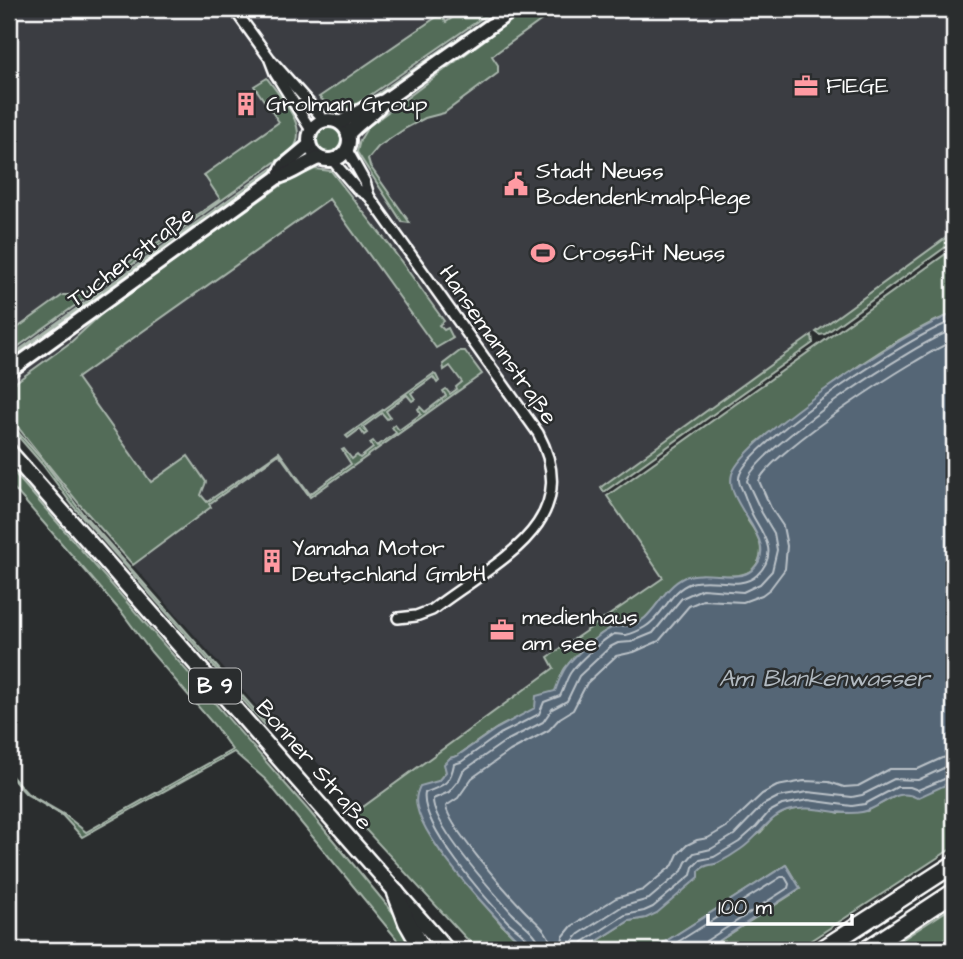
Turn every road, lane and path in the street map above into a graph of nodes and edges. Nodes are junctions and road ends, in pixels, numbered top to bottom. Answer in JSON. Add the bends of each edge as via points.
{"nodes":[{"id":1,"x":234,"y":9,"type":"edge"},
{"id":2,"x":514,"y":9,"type":"edge"},
{"id":3,"x":270,"y":59,"type":"junction"},
{"id":4,"x":384,"y":102,"type":"junction"},
{"id":5,"x":324,"y":120,"type":"junction"},
{"id":6,"x":340,"y":123,"type":"junction"},
{"id":7,"x":311,"y":130,"type":"junction"},
{"id":8,"x":348,"y":135,"type":"junction"},
{"id":9,"x":308,"y":146,"type":"junction"},
{"id":10,"x":347,"y":150,"type":"junction"},
{"id":11,"x":325,"y":159,"type":"junction"},
{"id":12,"x":278,"y":177,"type":"junction"},
{"id":13,"x":369,"y":197,"type":"junction"},
{"id":14,"x":9,"y":371,"type":"edge"},
{"id":15,"x":9,"y":451,"type":"edge"},
{"id":16,"x":398,"y":618,"type":"dead end"},
{"id":17,"x":954,"y":864,"type":"edge"},
{"id":18,"x":954,"y":892,"type":"edge"},
{"id":19,"x":396,"y":893,"type":"junction"},
{"id":20,"x":423,"y":950,"type":"edge"},
{"id":21,"x":447,"y":950,"type":"edge"},
{"id":22,"x":821,"y":950,"type":"edge"},
{"id":23,"x":866,"y":950,"type":"edge"}],
"edges":[{"from":1,"to":3,"type":"street"},
{"from":2,"to":4,"type":"main road"},
{"from":3,"to":5,"type":"street"},
{"from":3,"to":7,"type":"street"},
{"from":4,"to":6,"type":"main road"},
{"from":4,"to":8,"type":"main road"},
{"from":5,"to":6,"type":"main road"},
{"from":5,"to":7,"type":"main road"},
{"from":6,"to":8,"type":"main road"},
{"from":7,"to":9,"type":"main road"},
{"from":8,"to":10,"type":"main road"},
{"from":9,"to":11,"type":"main road"},
{"from":9,"to":12,"type":"main road","name":"Tucherstraße"},
{"from":10,"to":11,"type":"main road","via":[[338,158]]},
{"from":10,"to":13,"type":"street","name":"Hansemannstraße"},
{"from":11,"to":12,"type":"main road","name":"Tucherstraße"},
{"from":11,"to":13,"type":"street","name":"Hansemannstraße"},
{"from":12,"to":14,"type":"main road","name":"Tucherstraße"},
{"from":13,"to":16,"type":"street","name":"Hansemannstraße","via":[[533,424],[551,472],[546,509],[527,539],[432,610]]},
{"from":15,"to":19,"type":"main road","name":"Bonner Straße","number":"B 9"},
{"from":17,"to":22,"type":"highway"},
{"from":18,"to":23,"type":"highway"},
{"from":19,"to":20,"type":"highway"},
{"from":19,"to":21,"type":"main road","name":"Bonner Straße","number":"B 9"}]}
